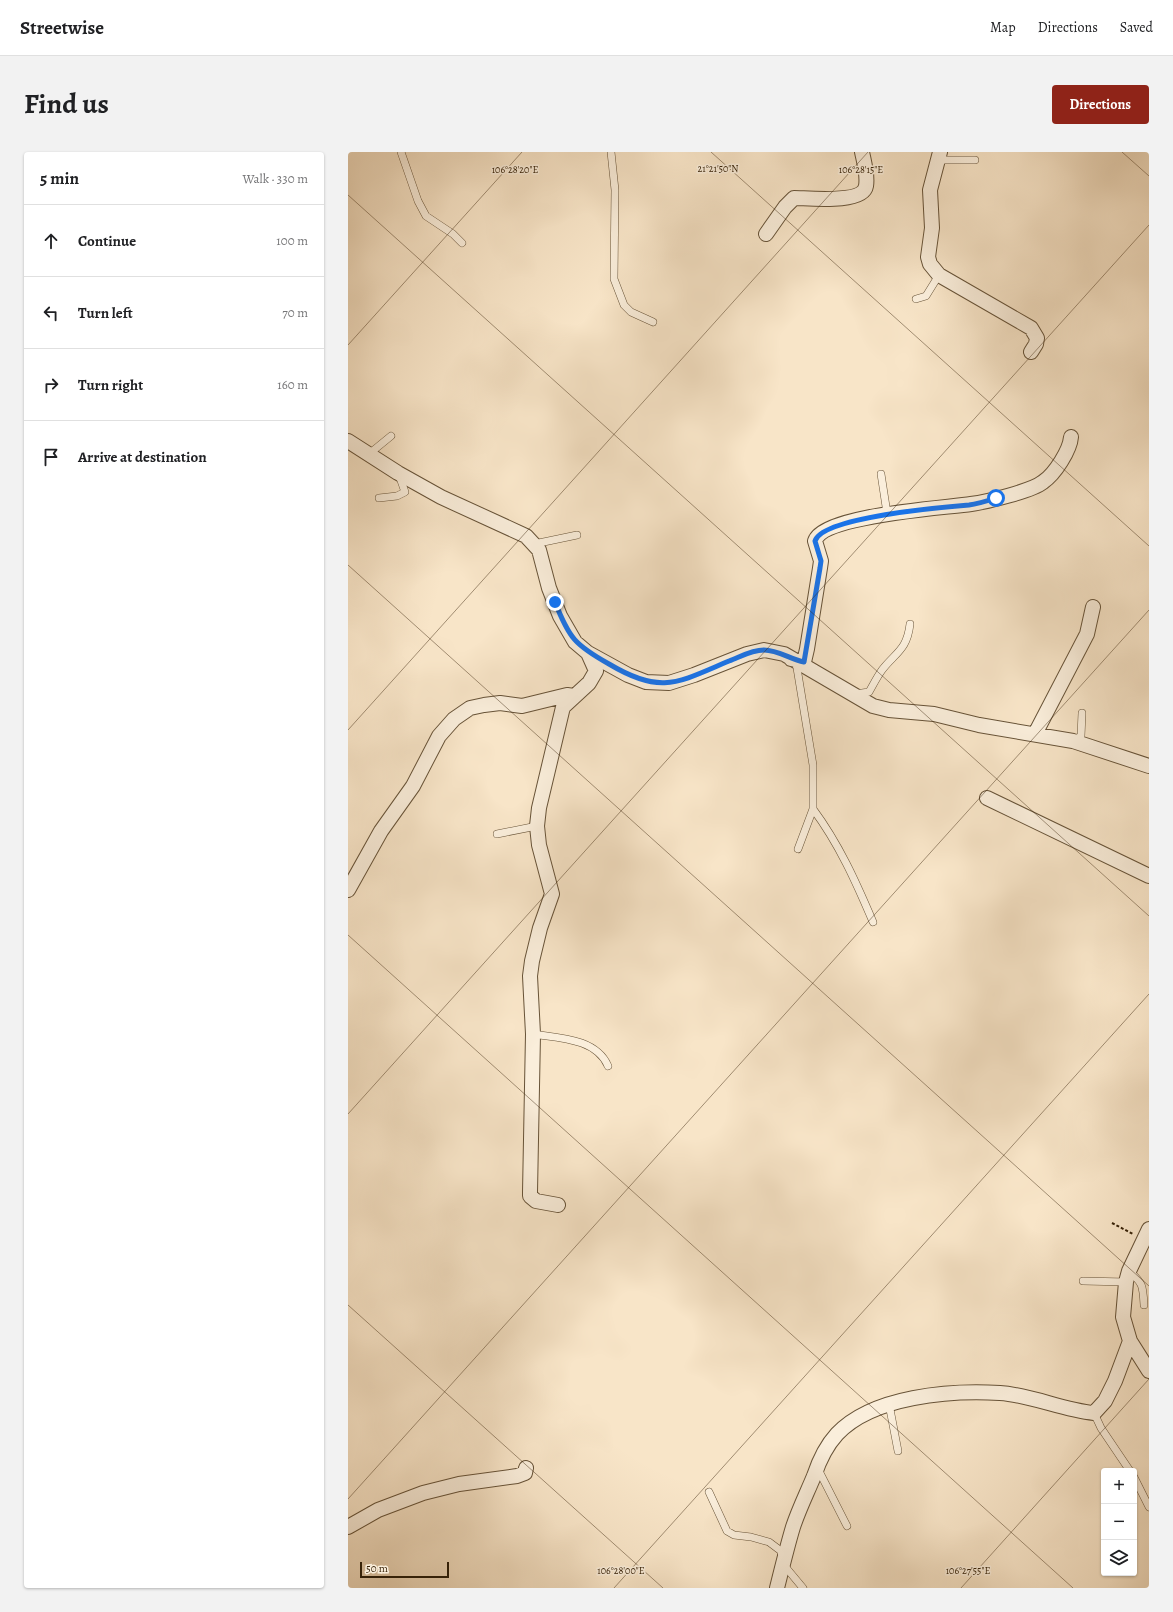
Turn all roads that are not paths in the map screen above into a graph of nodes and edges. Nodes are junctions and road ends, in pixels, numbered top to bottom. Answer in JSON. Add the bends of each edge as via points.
{"nodes":[{"id":1,"x":401,"y":152,"type":"edge"},
{"id":2,"x":611,"y":152,"type":"edge"},
{"id":3,"x":862,"y":152,"type":"edge"},
{"id":4,"x":939,"y":156,"type":"edge"},
{"id":5,"x":975,"y":160,"type":"dead end"},
{"id":6,"x":766,"y":234,"type":"dead end"},
{"id":7,"x":462,"y":243,"type":"dead end"},
{"id":8,"x":939,"y":275,"type":"junction"},
{"id":9,"x":916,"y":299,"type":"dead end"},
{"id":10,"x":653,"y":322,"type":"dead end"},
{"id":11,"x":1031,"y":352,"type":"dead end"},
{"id":12,"x":391,"y":436,"type":"dead end"},
{"id":13,"x":1071,"y":437,"type":"dead end"},
{"id":14,"x":348,"y":441,"type":"edge"},
{"id":15,"x":369,"y":454,"type":"junction"},
{"id":16,"x":398,"y":473,"type":"junction"},
{"id":17,"x":881,"y":474,"type":"dead end"},
{"id":18,"x":379,"y":498,"type":"dead end"},
{"id":19,"x":887,"y":513,"type":"junction"},
{"id":20,"x":578,"y":535,"type":"dead end"},
{"id":21,"x":534,"y":544,"type":"junction"},
{"id":22,"x":1093,"y":607,"type":"dead end"},
{"id":23,"x":910,"y":624,"type":"dead end"},
{"id":24,"x":588,"y":653,"type":"junction"},
{"id":25,"x":793,"y":661,"type":"junction"},
{"id":26,"x":851,"y":695,"type":"junction"},
{"id":27,"x":574,"y":696,"type":"junction"},
{"id":28,"x":1082,"y":713,"type":"dead end"},
{"id":29,"x":1035,"y":734,"type":"junction"},
{"id":30,"x":1073,"y":741,"type":"junction"},
{"id":31,"x":1146,"y":763,"type":"edge"},
{"id":32,"x":987,"y":798,"type":"dead end"},
{"id":33,"x":813,"y":809,"type":"junction"},
{"id":34,"x":537,"y":826,"type":"junction"},
{"id":35,"x":497,"y":834,"type":"dead end"},
{"id":36,"x":798,"y":849,"type":"dead end"},
{"id":37,"x":1149,"y":876,"type":"edge"},
{"id":38,"x":348,"y":890,"type":"edge"},
{"id":39,"x":874,"y":922,"type":"dead end"},
{"id":40,"x":533,"y":1034,"type":"junction"},
{"id":41,"x":608,"y":1066,"type":"dead end"},
{"id":42,"x":558,"y":1205,"type":"dead end"},
{"id":43,"x":1146,"y":1234,"type":"edge"},
{"id":44,"x":1128,"y":1277,"type":"junction"},
{"id":45,"x":1083,"y":1281,"type":"dead end"},
{"id":46,"x":1144,"y":1305,"type":"dead end"},
{"id":47,"x":1130,"y":1341,"type":"junction"},
{"id":48,"x":1149,"y":1371,"type":"edge"},
{"id":49,"x":890,"y":1404,"type":"junction"},
{"id":50,"x":1099,"y":1408,"type":"junction"},
{"id":51,"x":898,"y":1452,"type":"dead end"},
{"id":52,"x":817,"y":1467,"type":"junction"},
{"id":53,"x":526,"y":1468,"type":"dead end"},
{"id":54,"x":1128,"y":1468,"type":"edge"},
{"id":55,"x":1137,"y":1483,"type":"edge"},
{"id":56,"x":710,"y":1492,"type":"dead end"},
{"id":57,"x":1149,"y":1507,"type":"edge"},
{"id":58,"x":847,"y":1526,"type":"dead end"},
{"id":59,"x":348,"y":1527,"type":"edge"},
{"id":60,"x":783,"y":1564,"type":"junction"},
{"id":61,"x":777,"y":1588,"type":"edge"},
{"id":62,"x":803,"y":1588,"type":"edge"}],
"edges":[{"from":1,"to":7,"type":"lane","via":[[426,216]]},
{"from":2,"to":10,"type":"lane","via":[[615,190],[614,279],[624,305],[631,312]]},
{"from":3,"to":6,"type":"street","via":[[866,186],[864,191],[852,198],[794,198],[785,206]]},
{"from":4,"to":5,"type":"lane"},
{"from":4,"to":8,"type":"street","via":[[930,190],[932,228],[928,257]]},
{"from":8,"to":9,"type":"lane","via":[[926,296]]},
{"from":8,"to":11,"type":"street","via":[[1030,328],[1037,338]]},
{"from":12,"to":15,"type":"lane"},
{"from":13,"to":19,"type":"street","via":[[1070,446],[1062,459],[1043,482],[1035,486],[971,504]]},
{"from":14,"to":15,"type":"street"},
{"from":15,"to":16,"type":"street"},
{"from":16,"to":18,"type":"lane","via":[[405,492],[397,496]]},
{"from":16,"to":21,"type":"street","via":[[480,516],[518,531]]},
{"from":17,"to":19,"type":"lane"},
{"from":19,"to":25,"type":"street","via":[[846,523],[823,531],[816,537],[821,561],[808,645],[804,662]]},
{"from":20,"to":21,"type":"lane"},
{"from":21,"to":24,"type":"street","via":[[539,550],[560,616],[575,642]]},
{"from":22,"to":29,"type":"street","via":[[1087,634]]},
{"from":23,"to":26,"type":"lane","via":[[909,638],[904,647],[882,671],[869,692]]},
{"from":24,"to":25,"type":"street","via":[[628,676],[659,684],[694,675],[755,651],[777,652]]},
{"from":24,"to":27,"type":"street","via":[[596,671],[589,683]]},
{"from":25,"to":26,"type":"street"},
{"from":25,"to":33,"type":"lane","via":[[813,765]]},
{"from":26,"to":29,"type":"street","via":[[873,706],[889,710],[934,714],[979,725]]},
{"from":27,"to":34,"type":"street","via":[[563,707]]},
{"from":27,"to":38,"type":"street","via":[[567,695],[522,706],[500,703],[484,705],[470,708],[454,719],[438,736],[413,786],[381,831]]},
{"from":28,"to":30,"type":"lane","via":[[1081,736]]},
{"from":29,"to":30,"type":"street"},
{"from":30,"to":31,"type":"street"},
{"from":32,"to":37,"type":"street"},
{"from":33,"to":36,"type":"lane"},
{"from":33,"to":39,"type":"lane","via":[[830,831]]},
{"from":34,"to":35,"type":"lane"},
{"from":34,"to":40,"type":"street","via":[[539,845],[552,894],[532,961],[530,976]]},
{"from":40,"to":41,"type":"lane","via":[[584,1044],[601,1054]]},
{"from":40,"to":42,"type":"street","via":[[530,1196],[536,1201]]},
{"from":43,"to":44,"type":"street"},
{"from":44,"to":45,"type":"lane"},
{"from":44,"to":46,"type":"lane","via":[[1141,1281]]},
{"from":44,"to":47,"type":"street","via":[[1123,1317]]},
{"from":47,"to":48,"type":"street"},
{"from":47,"to":50,"type":"street","via":[[1115,1380]]},
{"from":49,"to":50,"type":"street","via":[[950,1393],[1000,1393],[1077,1411]]},
{"from":49,"to":51,"type":"lane"},
{"from":49,"to":52,"type":"street","via":[[876,1408],[837,1433]]},
{"from":50,"to":54,"type":"lane","via":[[1101,1428]]},
{"from":52,"to":58,"type":"lane"},
{"from":52,"to":60,"type":"street","via":[[793,1527]]},
{"from":53,"to":59,"type":"street","via":[[525,1473],[517,1476],[459,1484],[423,1493],[378,1510]]},
{"from":55,"to":57,"type":"lane"},
{"from":56,"to":60,"type":"lane","via":[[727,1531],[734,1535],[769,1542],[781,1551]]},
{"from":60,"to":61,"type":"street"},
{"from":60,"to":62,"type":"lane"}]}
